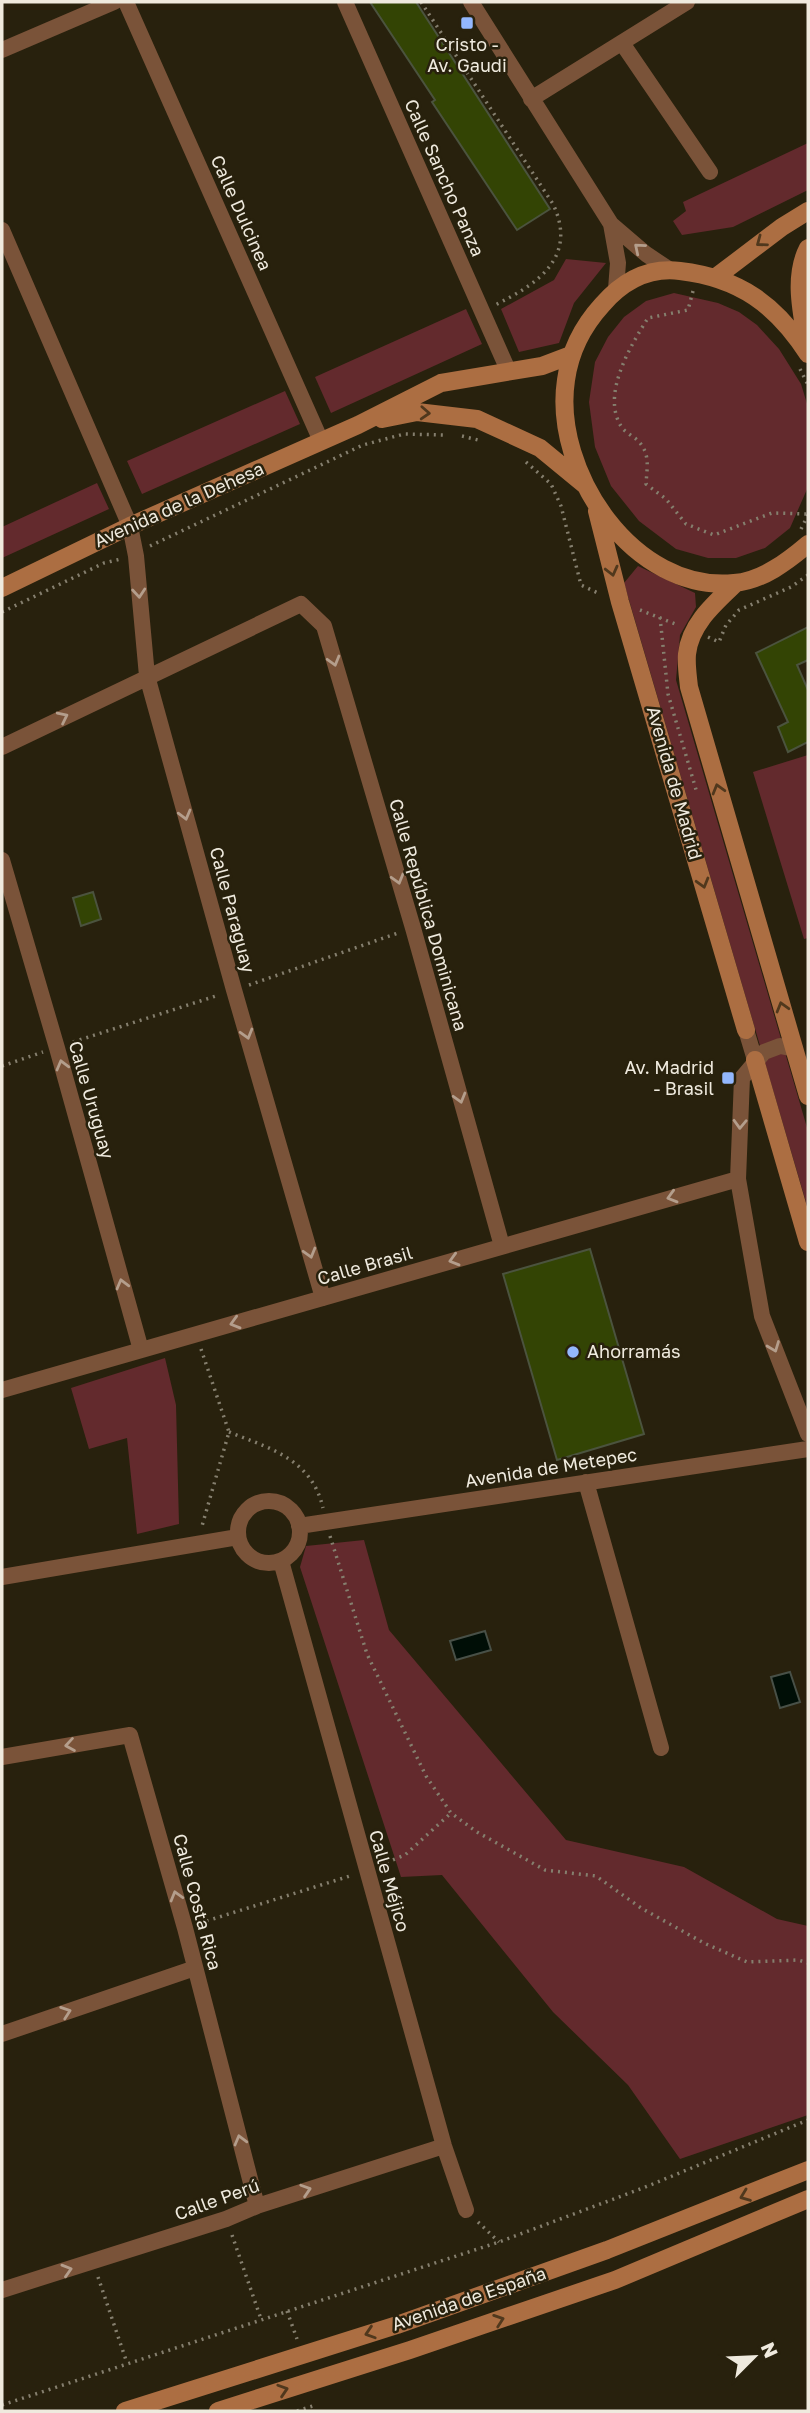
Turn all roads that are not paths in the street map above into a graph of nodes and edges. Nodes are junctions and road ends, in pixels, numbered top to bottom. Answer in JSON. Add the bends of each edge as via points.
{"nodes":[{"id":1,"x":114,"y":2,"type":"edge"},
{"id":2,"x":126,"y":2,"type":"edge"},
{"id":3,"x":345,"y":2,"type":"edge"},
{"id":4,"x":471,"y":2,"type":"edge"},
{"id":5,"x":687,"y":2,"type":"edge"},
{"id":6,"x":622,"y":43,"type":"junction"},
{"id":7,"x":2,"y":50,"type":"edge"},
{"id":8,"x":531,"y":99,"type":"junction"},
{"id":9,"x":710,"y":172,"type":"dead end"},
{"id":10,"x":808,"y":212,"type":"edge"},
{"id":11,"x":611,"y":224,"type":"junction"},
{"id":12,"x":2,"y":230,"type":"edge"},
{"id":13,"x":808,"y":248,"type":"edge"},
{"id":14,"x":670,"y":270,"type":"junction"},
{"id":15,"x":716,"y":277,"type":"junction"},
{"id":16,"x":616,"y":289,"type":"junction"},
{"id":17,"x":571,"y":355,"type":"junction"},
{"id":18,"x":805,"y":357,"type":"edge"},
{"id":19,"x":508,"y":370,"type":"junction"},
{"id":20,"x":358,"y":425,"type":"junction"},
{"id":21,"x":321,"y":441,"type":"junction"},
{"id":22,"x":587,"y":487,"type":"junction"},
{"id":23,"x":595,"y":505,"type":"junction"},
{"id":24,"x":130,"y":526,"type":"junction"},
{"id":25,"x":804,"y":538,"type":"edge"},
{"id":26,"x":736,"y":583,"type":"junction"},
{"id":27,"x":2,"y":588,"type":"edge"},
{"id":28,"x":147,"y":676,"type":"junction"},
{"id":29,"x":2,"y":747,"type":"edge"},
{"id":30,"x":2,"y":860,"type":"edge"},
{"id":31,"x":746,"y":1030,"type":"joint"},
{"id":32,"x":795,"y":1049,"type":"junction"},
{"id":33,"x":755,"y":1060,"type":"junction"},
{"id":34,"x":808,"y":1096,"type":"edge"},
{"id":35,"x":738,"y":1179,"type":"junction"},
{"id":36,"x":808,"y":1242,"type":"edge"},
{"id":37,"x":502,"y":1246,"type":"junction"},
{"id":38,"x":323,"y":1298,"type":"junction"},
{"id":39,"x":141,"y":1350,"type":"junction"},
{"id":40,"x":2,"y":1390,"type":"edge"},
{"id":41,"x":808,"y":1434,"type":"edge"},
{"id":42,"x":808,"y":1450,"type":"edge"},
{"id":43,"x":586,"y":1482,"type":"junction"},
{"id":44,"x":299,"y":1526,"type":"junction"},
{"id":45,"x":238,"y":1537,"type":"junction"},
{"id":46,"x":281,"y":1561,"type":"junction"},
{"id":47,"x":2,"y":1577,"type":"edge"},
{"id":48,"x":660,"y":1748,"type":"dead end"},
{"id":49,"x":2,"y":1757,"type":"edge"},
{"id":50,"x":195,"y":1968,"type":"junction"},
{"id":51,"x":2,"y":2034,"type":"edge"},
{"id":52,"x":444,"y":2146,"type":"junction"},
{"id":53,"x":808,"y":2171,"type":"edge"},
{"id":54,"x":808,"y":2199,"type":"edge"},
{"id":55,"x":257,"y":2206,"type":"junction"},
{"id":56,"x":466,"y":2210,"type":"road end"},
{"id":57,"x":2,"y":2290,"type":"edge"},
{"id":58,"x":125,"y":2411,"type":"edge"},
{"id":59,"x":218,"y":2411,"type":"edge"}],
"edges":[{"from":1,"to":7,"type":"street"},
{"from":2,"to":21,"type":"street","name":"Calle Dulcinea"},
{"from":3,"to":19,"type":"street","name":"Calle Sancho Panza"},
{"from":4,"to":8,"type":"street"},
{"from":5,"to":6,"type":"street"},
{"from":6,"to":8,"type":"street"},
{"from":6,"to":9,"type":"street"},
{"from":8,"to":11,"type":"street"},
{"from":10,"to":15,"type":"street","one_way":true},
{"from":14,"to":11,"type":"street","one_way":true},
{"from":11,"to":16,"type":"street","via":[[618,264]]},
{"from":12,"to":24,"type":"street","name":"Calle Paraguay"},
{"from":13,"to":18,"type":"street","via":[[799,287]]},
{"from":14,"to":15,"type":"street"},
{"from":14,"to":16,"type":"street","via":[[652,271]]},
{"from":15,"to":18,"type":"street","via":[[738,286],[781,317]]},
{"from":16,"to":17,"type":"street","via":[[578,338]]},
{"from":17,"to":19,"type":"street","name":"Avenida de la Dehesa","via":[[542,366]]},
{"from":17,"to":22,"type":"street","via":[[565,382],[568,433]]},
{"from":19,"to":20,"type":"street","name":"Avenida de la Dehesa","via":[[441,383]]},
{"from":20,"to":21,"type":"street","name":"Avenida de la Dehesa"},
{"from":20,"to":22,"type":"street","name":"Avenida de la Dehesa","one_way":true,"via":[[417,412],[477,419],[541,448]]},
{"from":21,"to":24,"type":"street","name":"Avenida de la Dehesa"},
{"from":22,"to":23,"type":"street"},
{"from":23,"to":26,"type":"street","via":[[642,556],[685,578]]},
{"from":23,"to":31,"type":"street","name":"Avenida de Madrid","one_way":true},
{"from":24,"to":27,"type":"street","name":"Avenida de la Dehesa"},
{"from":24,"to":28,"type":"street","name":"Calle Paraguay","one_way":true},
{"from":25,"to":26,"type":"street","via":[[779,566]]},
{"from":32,"to":26,"type":"street","one_way":true,"via":[[689,687],[687,653],[693,630]]},
{"from":29,"to":28,"type":"street","one_way":true},
{"from":28,"to":37,"type":"street","name":"Calle República Dominicana","one_way":true,"via":[[301,604],[324,626]]},
{"from":28,"to":38,"type":"street","name":"Calle Paraguay","one_way":true},
{"from":39,"to":30,"type":"street","name":"Calle Uruguay","one_way":true},
{"from":31,"to":33,"type":"street","name":"Avenida de Madrid"},
{"from":32,"to":33,"type":"street","via":[[771,1048]]},
{"from":32,"to":34,"type":"street"},
{"from":33,"to":35,"type":"street","one_way":true,"via":[[742,1078]]},
{"from":33,"to":36,"type":"street","name":"Avenida de Madrid"},
{"from":35,"to":37,"type":"street","name":"Calle Brasil","one_way":true},
{"from":35,"to":41,"type":"street","one_way":true,"via":[[762,1316]]},
{"from":37,"to":38,"type":"street","name":"Calle Brasil","one_way":true},
{"from":38,"to":39,"type":"street","name":"Calle Brasil","one_way":true},
{"from":39,"to":40,"type":"street","name":"Calle Brasil"},
{"from":42,"to":43,"type":"street","name":"Avenida de Metepec"},
{"from":43,"to":44,"type":"street","name":"Avenida de Metepec"},
{"from":43,"to":48,"type":"street"},
{"from":44,"to":45,"type":"street","via":[[289,1508],[258,1503],[242,1516]]},
{"from":44,"to":46,"type":"street","via":[[296,1547]]},
{"from":45,"to":46,"type":"street","via":[[253,1559]]},
{"from":45,"to":47,"type":"street"},
{"from":46,"to":52,"type":"street","name":"Calle Méjico"},
{"from":50,"to":49,"type":"street","name":"Calle Costa Rica","one_way":true,"via":[[130,1735]]},
{"from":51,"to":50,"type":"street","one_way":true},
{"from":55,"to":50,"type":"street","name":"Calle Costa Rica","one_way":true},
{"from":55,"to":52,"type":"street","name":"Calle Perú","one_way":true},
{"from":52,"to":56,"type":"street","name":"Calle Méjico"},
{"from":53,"to":58,"type":"street","name":"Avenida de España","one_way":true,"via":[[607,2250],[410,2320]]},
{"from":59,"to":54,"type":"street","name":"Avenida de España","one_way":true,"via":[[615,2280]]},
{"from":57,"to":55,"type":"street","name":"Calle Perú","one_way":true,"via":[[226,2220]]}]}
